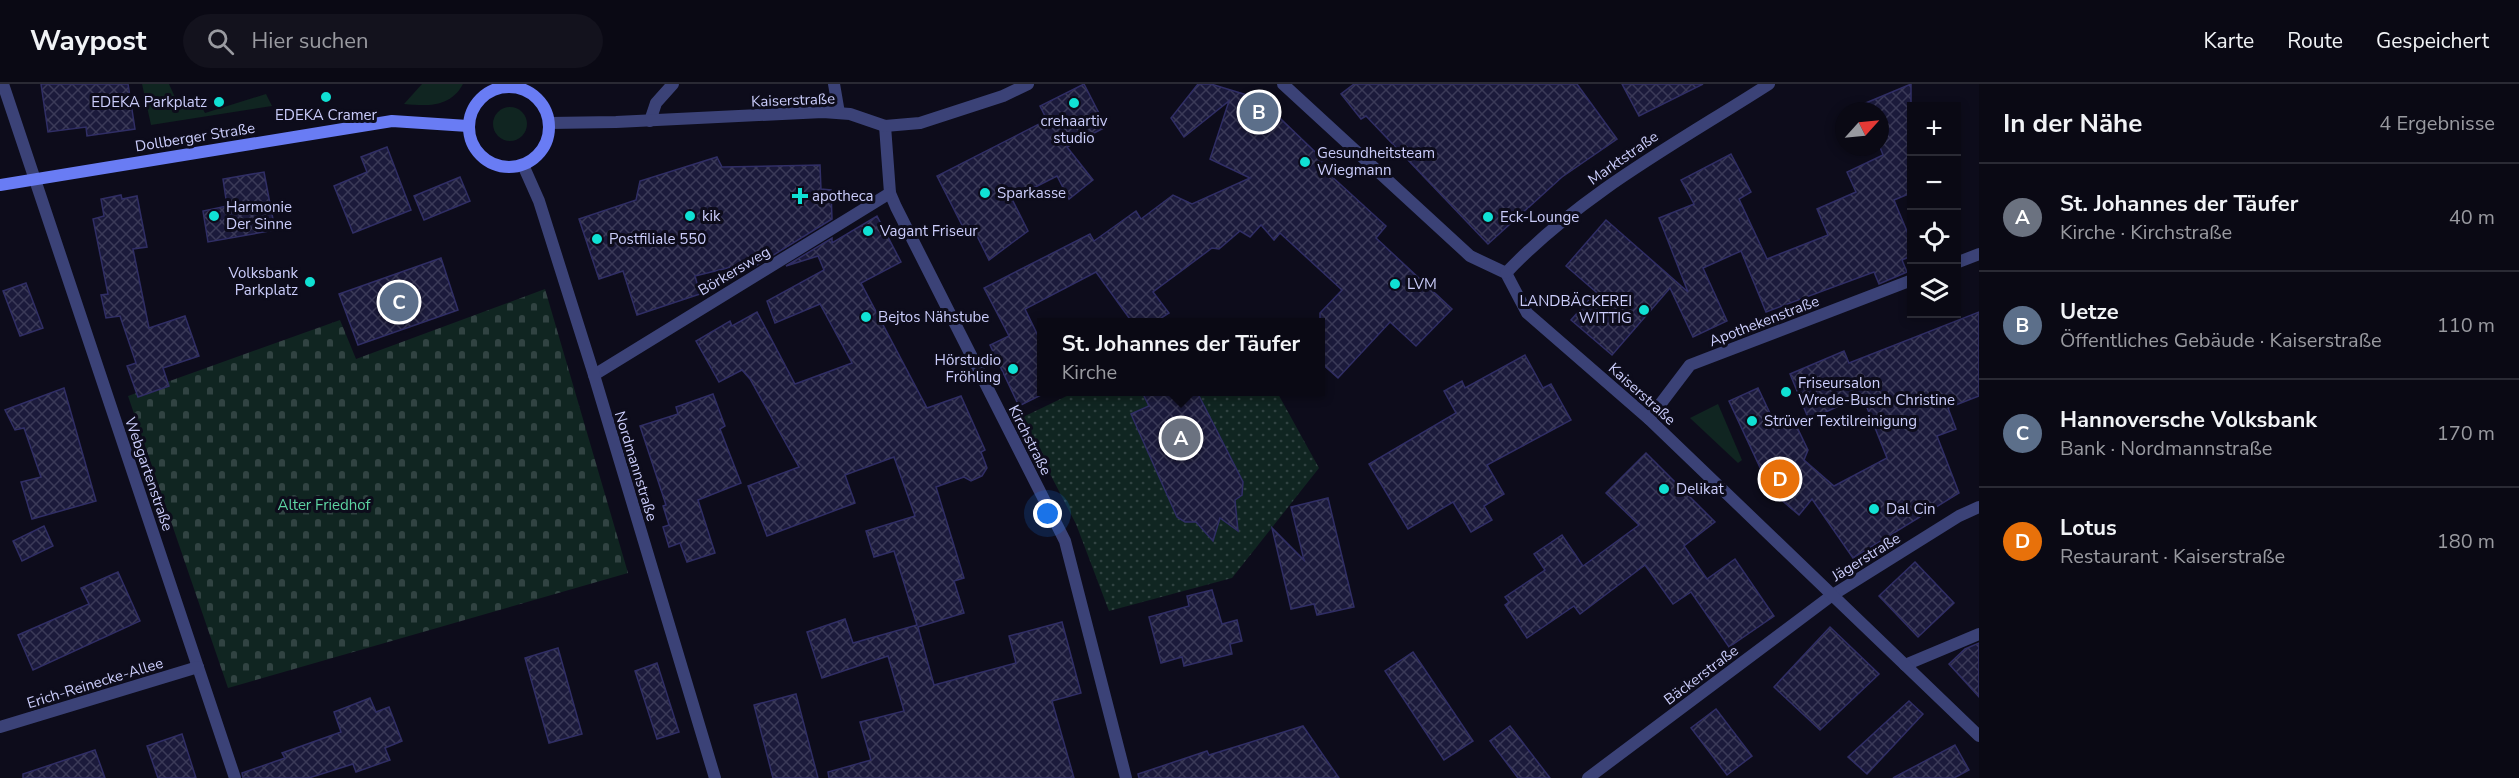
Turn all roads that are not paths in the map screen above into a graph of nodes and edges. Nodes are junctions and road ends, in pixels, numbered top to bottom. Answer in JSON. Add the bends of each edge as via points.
{"nodes":[{"id":1,"x":3,"y":84,"type":"edge"},
{"id":2,"x":673,"y":84,"type":"edge"},
{"id":3,"x":834,"y":84,"type":"edge"},
{"id":4,"x":1028,"y":84,"type":"edge"},
{"id":5,"x":1283,"y":84,"type":"edge"},
{"id":6,"x":1768,"y":84,"type":"edge"},
{"id":7,"x":496,"y":86,"type":"edge"},
{"id":8,"x":839,"y":113,"type":"junction"},
{"id":9,"x":650,"y":121,"type":"junction"},
{"id":10,"x":549,"y":123,"type":"junction"},
{"id":11,"x":468,"y":126,"type":"junction"},
{"id":12,"x":885,"y":126,"type":"junction"},
{"id":13,"x":523,"y":165,"type":"junction"},
{"id":14,"x":35,"y":180,"type":"junction"},
{"id":15,"x":0,"y":185,"type":"edge"},
{"id":16,"x":890,"y":194,"type":"junction"},
{"id":17,"x":1979,"y":254,"type":"edge"},
{"id":18,"x":1961,"y":261,"type":"edge"},
{"id":19,"x":1506,"y":273,"type":"junction"},
{"id":20,"x":1907,"y":282,"type":"edge"},
{"id":21,"x":594,"y":375,"type":"junction"},
{"id":22,"x":1649,"y":418,"type":"junction"},
{"id":23,"x":1979,"y":507,"type":"edge"},
{"id":24,"x":1831,"y":596,"type":"junction"},
{"id":25,"x":1979,"y":634,"type":"edge"},
{"id":26,"x":1905,"y":665,"type":"junction"},
{"id":27,"x":198,"y":667,"type":"junction"},
{"id":28,"x":0,"y":727,"type":"edge"},
{"id":29,"x":1979,"y":736,"type":"edge"},
{"id":30,"x":235,"y":778,"type":"edge"},
{"id":31,"x":715,"y":778,"type":"edge"},
{"id":32,"x":1126,"y":778,"type":"edge"},
{"id":33,"x":1588,"y":778,"type":"edge"}],
"edges":[{"from":1,"to":14,"type":"street","name":"Webgartenstraße"},
{"from":2,"to":9,"type":"street","via":[[656,103]]},
{"from":3,"to":8,"type":"street"},
{"from":4,"to":12,"type":"street","name":"Kaiserstraße","via":[[920,123]]},
{"from":5,"to":19,"type":"street","via":[[1470,256]]},
{"from":6,"to":19,"type":"street","name":"Marktstraße","via":[[1622,175],[1535,243]]},
{"from":7,"to":10,"type":"main road","via":[[531,93],[540,101]]},
{"from":7,"to":11,"type":"main road","via":[[477,102]]},
{"from":8,"to":9,"type":"street","name":"Kaiserstraße"},
{"from":8,"to":12,"type":"street","name":"Kaiserstraße"},
{"from":9,"to":10,"type":"street","name":"Kaiserstraße"},
{"from":10,"to":13,"type":"main road","via":[[543,148]]},
{"from":11,"to":13,"type":"main road","via":[[476,151],[486,160],[511,167]]},
{"from":11,"to":14,"type":"main road","name":"Dollberger Straße","via":[[392,121]]},
{"from":12,"to":16,"type":"street","name":"Kirchstraße"},
{"from":13,"to":21,"type":"street","name":"Nordmannstraße","via":[[539,201]]},
{"from":14,"to":15,"type":"main road","name":"Dollberger Straße"},
{"from":14,"to":27,"type":"street","name":"Webgartenstraße"},
{"from":16,"to":21,"type":"street","name":"Börkersweg"},
{"from":16,"to":32,"type":"street","name":"Kirchstraße","via":[[1065,541]]},
{"from":17,"to":18,"type":"street"},
{"from":19,"to":22,"type":"street","name":"Kaiserstraße","via":[[1527,313]]},
{"from":20,"to":22,"type":"street","name":"Apothekenstraße","via":[[1690,365]]},
{"from":21,"to":31,"type":"street","name":"Nordmannstraße"},
{"from":22,"to":24,"type":"street","name":"Kaiserstraße"},
{"from":23,"to":24,"type":"street","name":"Jägerstraße"},
{"from":24,"to":26,"type":"street","name":"Kaiserstraße"},
{"from":24,"to":33,"type":"street","name":"Bäckerstraße"},
{"from":25,"to":26,"type":"street"},
{"from":26,"to":29,"type":"street","name":"Kaiserstraße"},
{"from":27,"to":28,"type":"street","name":"Erich-Reinecke-Allee"},
{"from":27,"to":30,"type":"street","name":"Webgartenstraße"}]}
